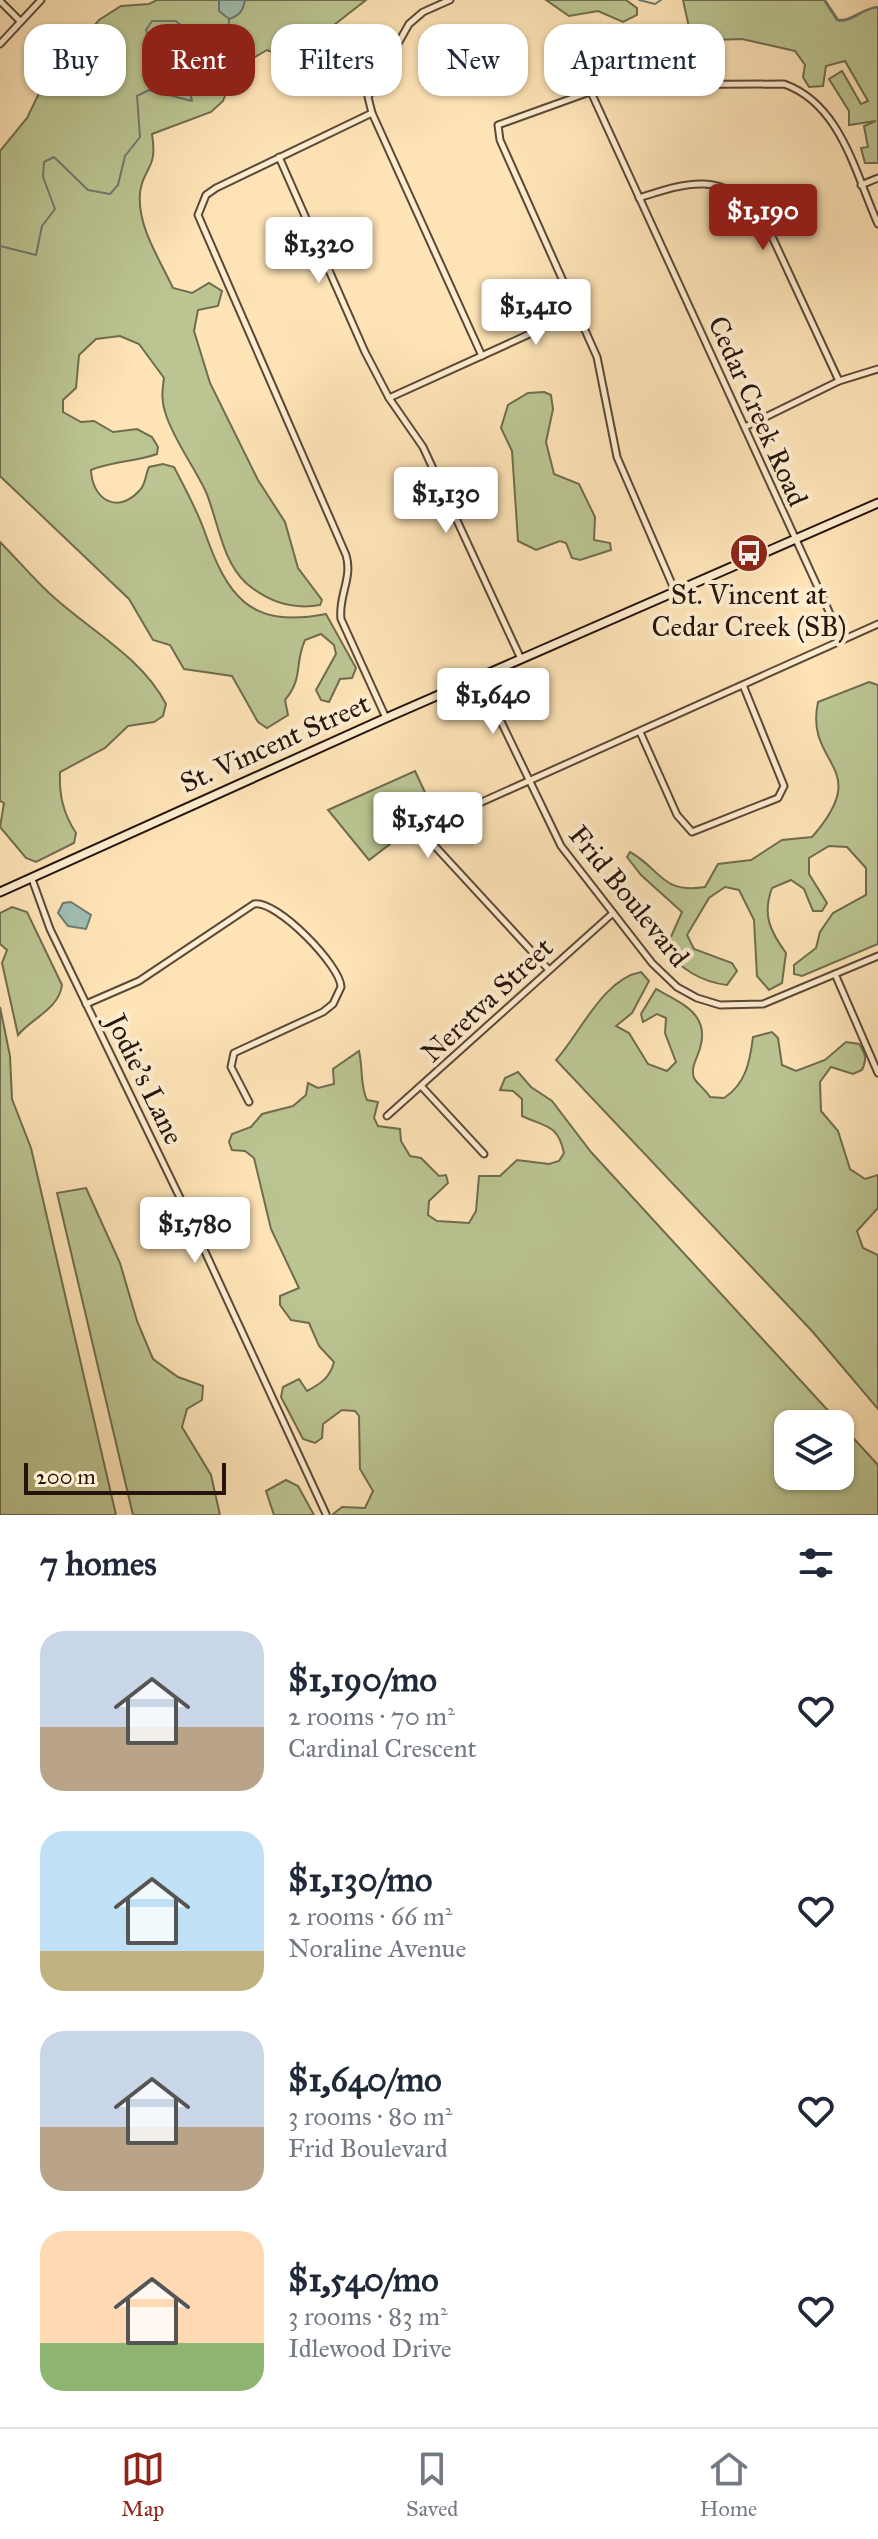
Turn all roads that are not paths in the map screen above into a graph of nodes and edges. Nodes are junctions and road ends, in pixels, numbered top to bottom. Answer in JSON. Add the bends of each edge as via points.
{"nodes":[{"id":1,"x":41,"y":0,"type":"edge"},
{"id":2,"x":450,"y":0,"type":"edge"},
{"id":3,"x":0,"y":1,"type":"edge"},
{"id":4,"x":20,"y":21,"type":"junction"},
{"id":5,"x":0,"y":44,"type":"edge"},
{"id":6,"x":725,"y":82,"type":"edge"},
{"id":7,"x":573,"y":96,"type":"edge"},
{"id":8,"x":593,"y":96,"type":"edge"},
{"id":9,"x":372,"y":113,"type":"junction"},
{"id":10,"x":279,"y":157,"type":"junction"},
{"id":11,"x":878,"y":178,"type":"edge"},
{"id":12,"x":861,"y":185,"type":"junction"},
{"id":13,"x":639,"y":198,"type":"junction"},
{"id":14,"x":878,"y":224,"type":"edge"},
{"id":15,"x":578,"y":312,"type":"junction"},
{"id":16,"x":482,"y":356,"type":"junction"},
{"id":17,"x":878,"y":369,"type":"edge"},
{"id":18,"x":839,"y":381,"type":"junction"},
{"id":19,"x":389,"y":398,"type":"junction"},
{"id":20,"x":745,"y":427,"type":"junction"},
{"id":21,"x":878,"y":503,"type":"edge"},
{"id":22,"x":795,"y":541,"type":"junction"},
{"id":23,"x":676,"y":592,"type":"junction"},
{"id":24,"x":878,"y":624,"type":"edge"},
{"id":25,"x":842,"y":640,"type":"junction"},
{"id":26,"x":522,"y":660,"type":"junction"},
{"id":27,"x":480,"y":678,"type":"junction"},
{"id":28,"x":743,"y":685,"type":"junction"},
{"id":29,"x":386,"y":718,"type":"junction"},
{"id":30,"x":640,"y":732,"type":"junction"},
{"id":31,"x":529,"y":782,"type":"junction"},
{"id":32,"x":32,"y":879,"type":"junction"},
{"id":33,"x":0,"y":892,"type":"edge"},
{"id":34,"x":613,"y":913,"type":"junction"},
{"id":35,"x":878,"y":956,"type":"edge"},
{"id":36,"x":549,"y":970,"type":"junction"},
{"id":37,"x":835,"y":974,"type":"junction"},
{"id":38,"x":86,"y":1004,"type":"junction"},
{"id":39,"x":878,"y":1073,"type":"edge"},
{"id":40,"x":422,"y":1087,"type":"junction"},
{"id":41,"x":249,"y":1102,"type":"dead end"},
{"id":42,"x":387,"y":1116,"type":"dead end"},
{"id":43,"x":484,"y":1154,"type":"dead end"},
{"id":44,"x":326,"y":1514,"type":"edge"}],
"edges":[{"from":1,"to":4,"type":"street"},
{"from":2,"to":9,"type":"street","via":[[409,24],[369,91]]},
{"from":3,"to":4,"type":"street"},
{"from":4,"to":5,"type":"street"},
{"from":6,"to":12,"type":"street","via":[[791,86],[816,101],[828,114]]},
{"from":7,"to":15,"type":"street","via":[[505,120],[497,129]]},
{"from":8,"to":13,"type":"street","name":"Cedar Creek Road"},
{"from":9,"to":10,"type":"street"},
{"from":9,"to":16,"type":"street"},
{"from":10,"to":19,"type":"street"},
{"from":10,"to":29,"type":"street","via":[[211,191],[201,202],[199,223],[346,555],[350,571],[341,619]]},
{"from":11,"to":12,"type":"street"},
{"from":12,"to":14,"type":"street"},
{"from":13,"to":18,"type":"street","via":[[707,182],[747,200],[762,215]]},
{"from":13,"to":20,"type":"street","name":"Cedar Creek Road"},
{"from":15,"to":16,"type":"street"},
{"from":15,"to":23,"type":"street","via":[[603,380],[617,457]]},
{"from":16,"to":19,"type":"street"},
{"from":17,"to":18,"type":"street"},
{"from":18,"to":20,"type":"street"},
{"from":19,"to":26,"type":"street","via":[[423,447]]},
{"from":20,"to":22,"type":"street","name":"Cedar Creek Road"},
{"from":21,"to":22,"type":"street","name":"St. Vincent Street"},
{"from":22,"to":23,"type":"street","name":"St. Vincent Street"},
{"from":22,"to":25,"type":"street","name":"Cedar Creek Road"},
{"from":23,"to":26,"type":"street","name":"St. Vincent Street"},
{"from":24,"to":25,"type":"street"},
{"from":25,"to":28,"type":"street"},
{"from":26,"to":27,"type":"street","name":"St. Vincent Street"},
{"from":27,"to":29,"type":"street","name":"St. Vincent Street"},
{"from":27,"to":31,"type":"street","name":"Frid Boulevard"},
{"from":28,"to":30,"type":"street"},
{"from":28,"to":30,"type":"street","via":[[784,786],[778,798],[692,832],[677,815]]},
{"from":29,"to":32,"type":"street","name":"St. Vincent Street"},
{"from":30,"to":31,"type":"street"},
{"from":31,"to":34,"type":"street","name":"Frid Boulevard","via":[[561,846]]},
{"from":31,"to":36,"type":"street","via":[[439,819],[430,838]]},
{"from":32,"to":33,"type":"street","name":"St. Vincent Street"},
{"from":32,"to":38,"type":"street","name":"Jodie's Lane"},
{"from":34,"to":36,"type":"street","name":"Neretva Street"},
{"from":34,"to":37,"type":"street","name":"Frid Boulevard","via":[[668,979],[707,1002],[763,1004]]},
{"from":35,"to":37,"type":"street","name":"Frid Boulevard"},
{"from":36,"to":40,"type":"street","name":"Neretva Street"},
{"from":37,"to":39,"type":"street"},
{"from":38,"to":41,"type":"street","via":[[139,981],[254,904],[271,905],[336,969],[341,987],[323,1012],[234,1053],[231,1067]]},
{"from":38,"to":44,"type":"street","name":"Jodie's Lane"},
{"from":40,"to":42,"type":"street","name":"Neretva Street"},
{"from":40,"to":43,"type":"street"}]}
